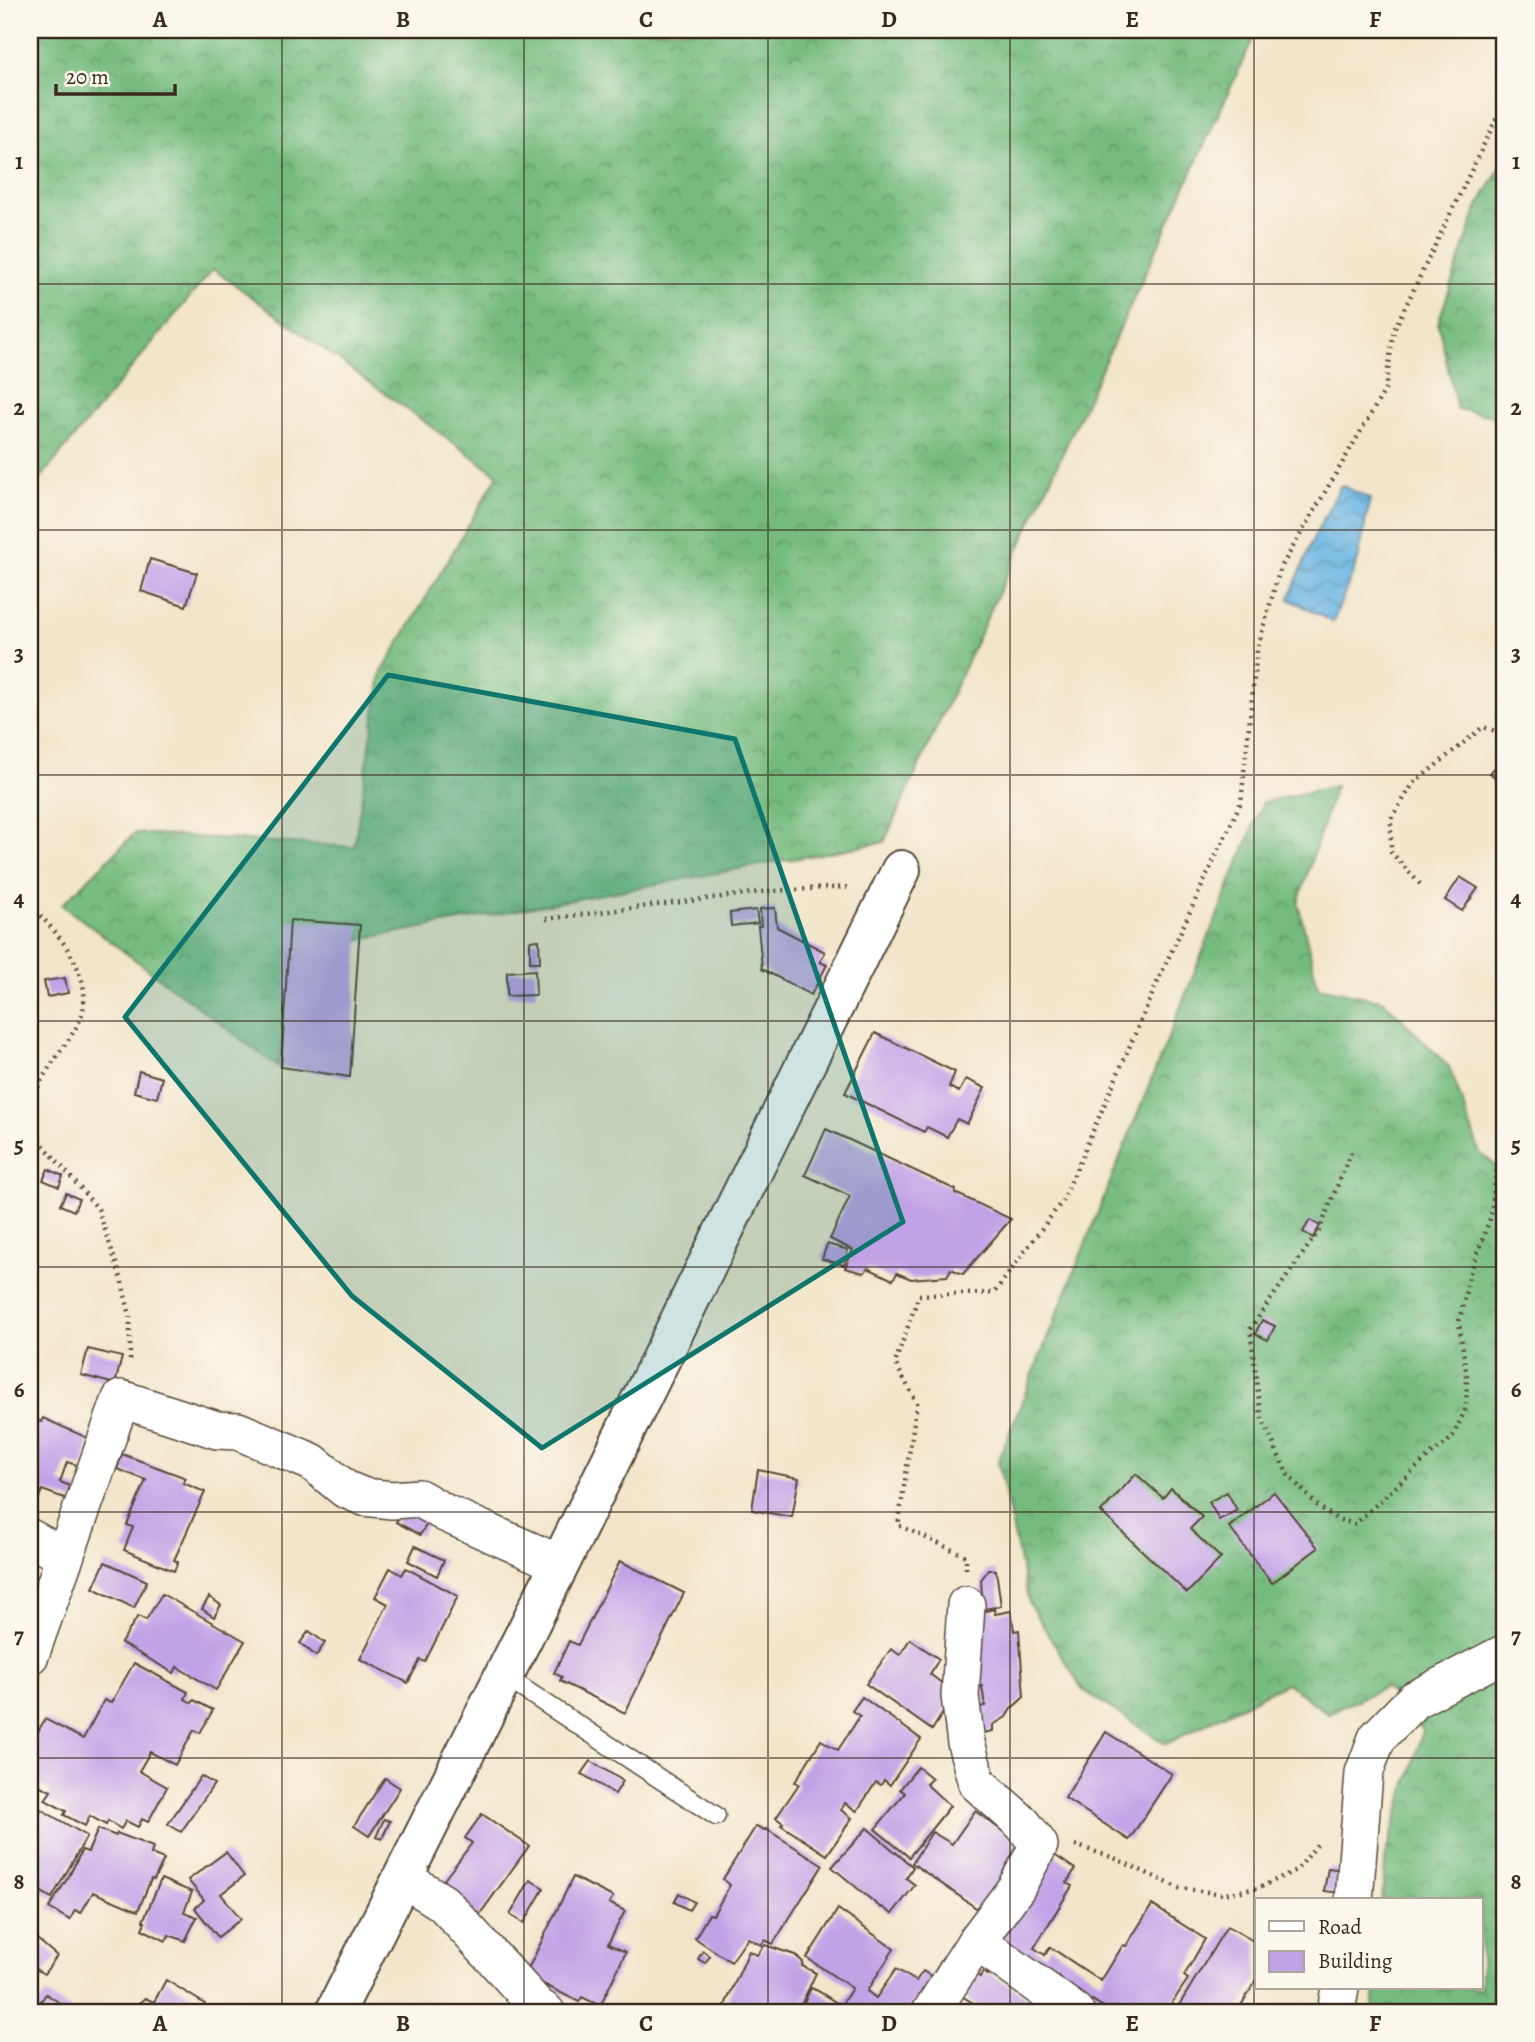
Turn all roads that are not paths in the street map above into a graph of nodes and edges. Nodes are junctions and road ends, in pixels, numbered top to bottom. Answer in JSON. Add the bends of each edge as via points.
{"nodes":[{"id":1,"x":897,"y":878,"type":"road end"},
{"id":2,"x":30,"y":1538,"type":"edge"},
{"id":3,"x":65,"y":1557,"type":"junction"},
{"id":4,"x":560,"y":1564,"type":"junction"},
{"id":5,"x":966,"y":1605,"type":"road end"},
{"id":6,"x":1505,"y":1653,"type":"edge"},
{"id":7,"x":30,"y":1655,"type":"edge"},
{"id":8,"x":504,"y":1676,"type":"junction"},
{"id":9,"x":716,"y":1816,"type":"dead end"},
{"id":10,"x":403,"y":1878,"type":"junction"},
{"id":11,"x":1354,"y":1898,"type":"edge"},
{"id":12,"x":975,"y":1943,"type":"junction"},
{"id":13,"x":1340,"y":1990,"type":"edge"},
{"id":14,"x":335,"y":2012,"type":"edge"},
{"id":15,"x":546,"y":2012,"type":"edge"},
{"id":16,"x":931,"y":2012,"type":"edge"},
{"id":17,"x":1075,"y":2012,"type":"edge"},
{"id":18,"x":1336,"y":2012,"type":"edge"}],
"edges":[{"from":1,"to":4,"type":"street"},
{"from":2,"to":3,"type":"street"},
{"from":3,"to":4,"type":"street","via":[[121,1398],[217,1430],[239,1431],[312,1462],[345,1489],[365,1497],[419,1498]]},
{"from":3,"to":7,"type":"street"},
{"from":4,"to":8,"type":"street"},
{"from":5,"to":12,"type":"street","via":[[960,1696],[977,1783],[1023,1824],[1039,1845],[1016,1888]]},
{"from":6,"to":11,"type":"street","via":[[1414,1700],[1377,1738],[1364,1773]]},
{"from":8,"to":9,"type":"lane"},
{"from":8,"to":10,"type":"street"},
{"from":10,"to":14,"type":"street"},
{"from":10,"to":15,"type":"street","via":[[443,1903]]},
{"from":12,"to":16,"type":"street"},
{"from":12,"to":17,"type":"street"},
{"from":13,"to":18,"type":"street"}]}
